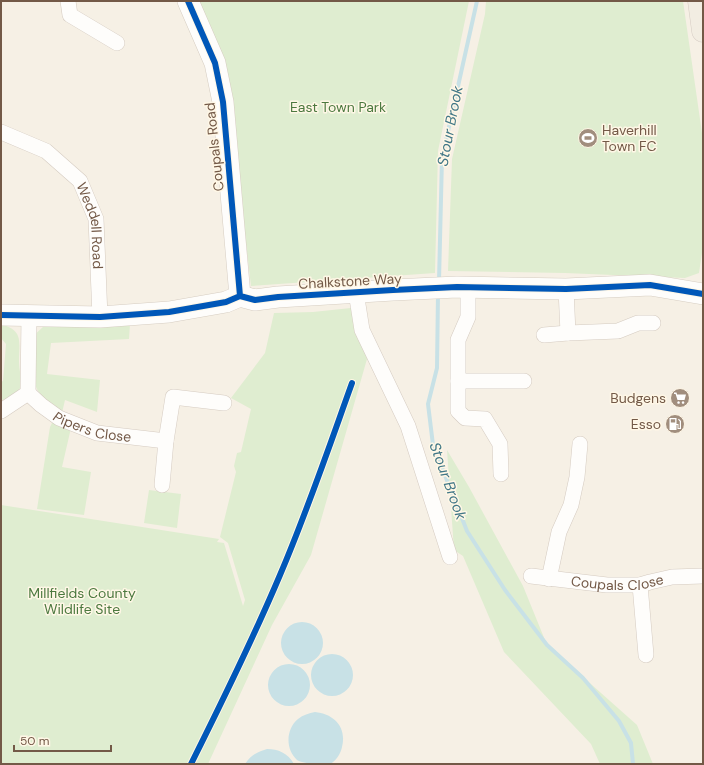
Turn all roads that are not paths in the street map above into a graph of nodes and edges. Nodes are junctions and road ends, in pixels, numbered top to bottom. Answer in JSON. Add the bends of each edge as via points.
{"nodes":[{"id":1,"x":68,"y":1,"type":"edge"},
{"id":2,"x":188,"y":1,"type":"edge"},
{"id":3,"x":699,"y":1,"type":"edge"},
{"id":4,"x":703,"y":31,"type":"edge"},
{"id":5,"x":117,"y":43,"type":"dead end"},
{"id":6,"x":1,"y":132,"type":"edge"},
{"id":7,"x":462,"y":287,"type":"junction"},
{"id":8,"x":566,"y":289,"type":"junction"},
{"id":9,"x":356,"y":292,"type":"junction"},
{"id":10,"x":703,"y":294,"type":"edge"},
{"id":11,"x":240,"y":296,"type":"junction"},
{"id":12,"x":1,"y":315,"type":"edge"},
{"id":13,"x":29,"y":316,"type":"junction"},
{"id":14,"x":100,"y":317,"type":"junction"},
{"id":15,"x":653,"y":323,"type":"dead end"},
{"id":16,"x":568,"y":333,"type":"junction"},
{"id":17,"x":544,"y":336,"type":"dead end"},
{"id":18,"x":458,"y":381,"type":"junction"},
{"id":19,"x":524,"y":381,"type":"dead end"},
{"id":20,"x":28,"y":393,"type":"junction"},
{"id":21,"x":224,"y":403,"type":"dead end"},
{"id":22,"x":1,"y":411,"type":"edge"},
{"id":23,"x":166,"y":441,"type":"junction"},
{"id":24,"x":580,"y":444,"type":"dead end"},
{"id":25,"x":501,"y":474,"type":"dead end"},
{"id":26,"x":162,"y":485,"type":"dead end"},
{"id":27,"x":450,"y":557,"type":"dead end"},
{"id":28,"x":531,"y":576,"type":"dead end"},
{"id":29,"x":703,"y":576,"type":"edge"},
{"id":30,"x":549,"y":579,"type":"junction"},
{"id":31,"x":640,"y":585,"type":"junction"},
{"id":32,"x":646,"y":655,"type":"dead end"}],
"edges":[{"from":1,"to":5,"type":"street","via":[[70,15]]},
{"from":2,"to":11,"type":"street","name":"Coupals Road","via":[[215,63],[222,102]]},
{"from":3,"to":4,"type":"main road"},
{"from":6,"to":14,"type":"street","name":"Weddell Road","via":[[46,151],[80,181],[96,219]]},
{"from":7,"to":8,"type":"street","name":"Chalkstone Way"},
{"from":7,"to":9,"type":"street","name":"Chalkstone Way"},
{"from":7,"to":18,"type":"street","via":[[468,317],[458,340]]},
{"from":8,"to":10,"type":"street","name":"Chalkstone Way","via":[[650,285]]},
{"from":8,"to":16,"type":"street"},
{"from":9,"to":11,"type":"street","name":"Chalkstone Way","via":[[256,300]]},
{"from":9,"to":27,"type":"street","via":[[362,330],[408,426]]},
{"from":11,"to":14,"type":"street","via":[[226,302],[169,312]]},
{"from":12,"to":13,"type":"street"},
{"from":13,"to":14,"type":"street"},
{"from":13,"to":20,"type":"street"},
{"from":15,"to":16,"type":"street","via":[[638,323],[618,331]]},
{"from":16,"to":17,"type":"street"},
{"from":18,"to":19,"type":"street"},
{"from":18,"to":25,"type":"street","via":[[458,411],[465,418],[485,419],[500,444]]},
{"from":20,"to":22,"type":"street"},
{"from":20,"to":23,"type":"street","name":"Pipers Close","via":[[59,418],[97,433]]},
{"from":21,"to":23,"type":"street","via":[[173,397]]},
{"from":23,"to":26,"type":"street"},
{"from":24,"to":30,"type":"street","via":[[577,477],[570,505],[559,532]]},
{"from":28,"to":30,"type":"street","name":"Coupals Close"},
{"from":29,"to":31,"type":"street","name":"Coupals Close","via":[[672,577]]},
{"from":30,"to":31,"type":"street","name":"Coupals Close","via":[[607,585]]},
{"from":31,"to":32,"type":"street"}]}
